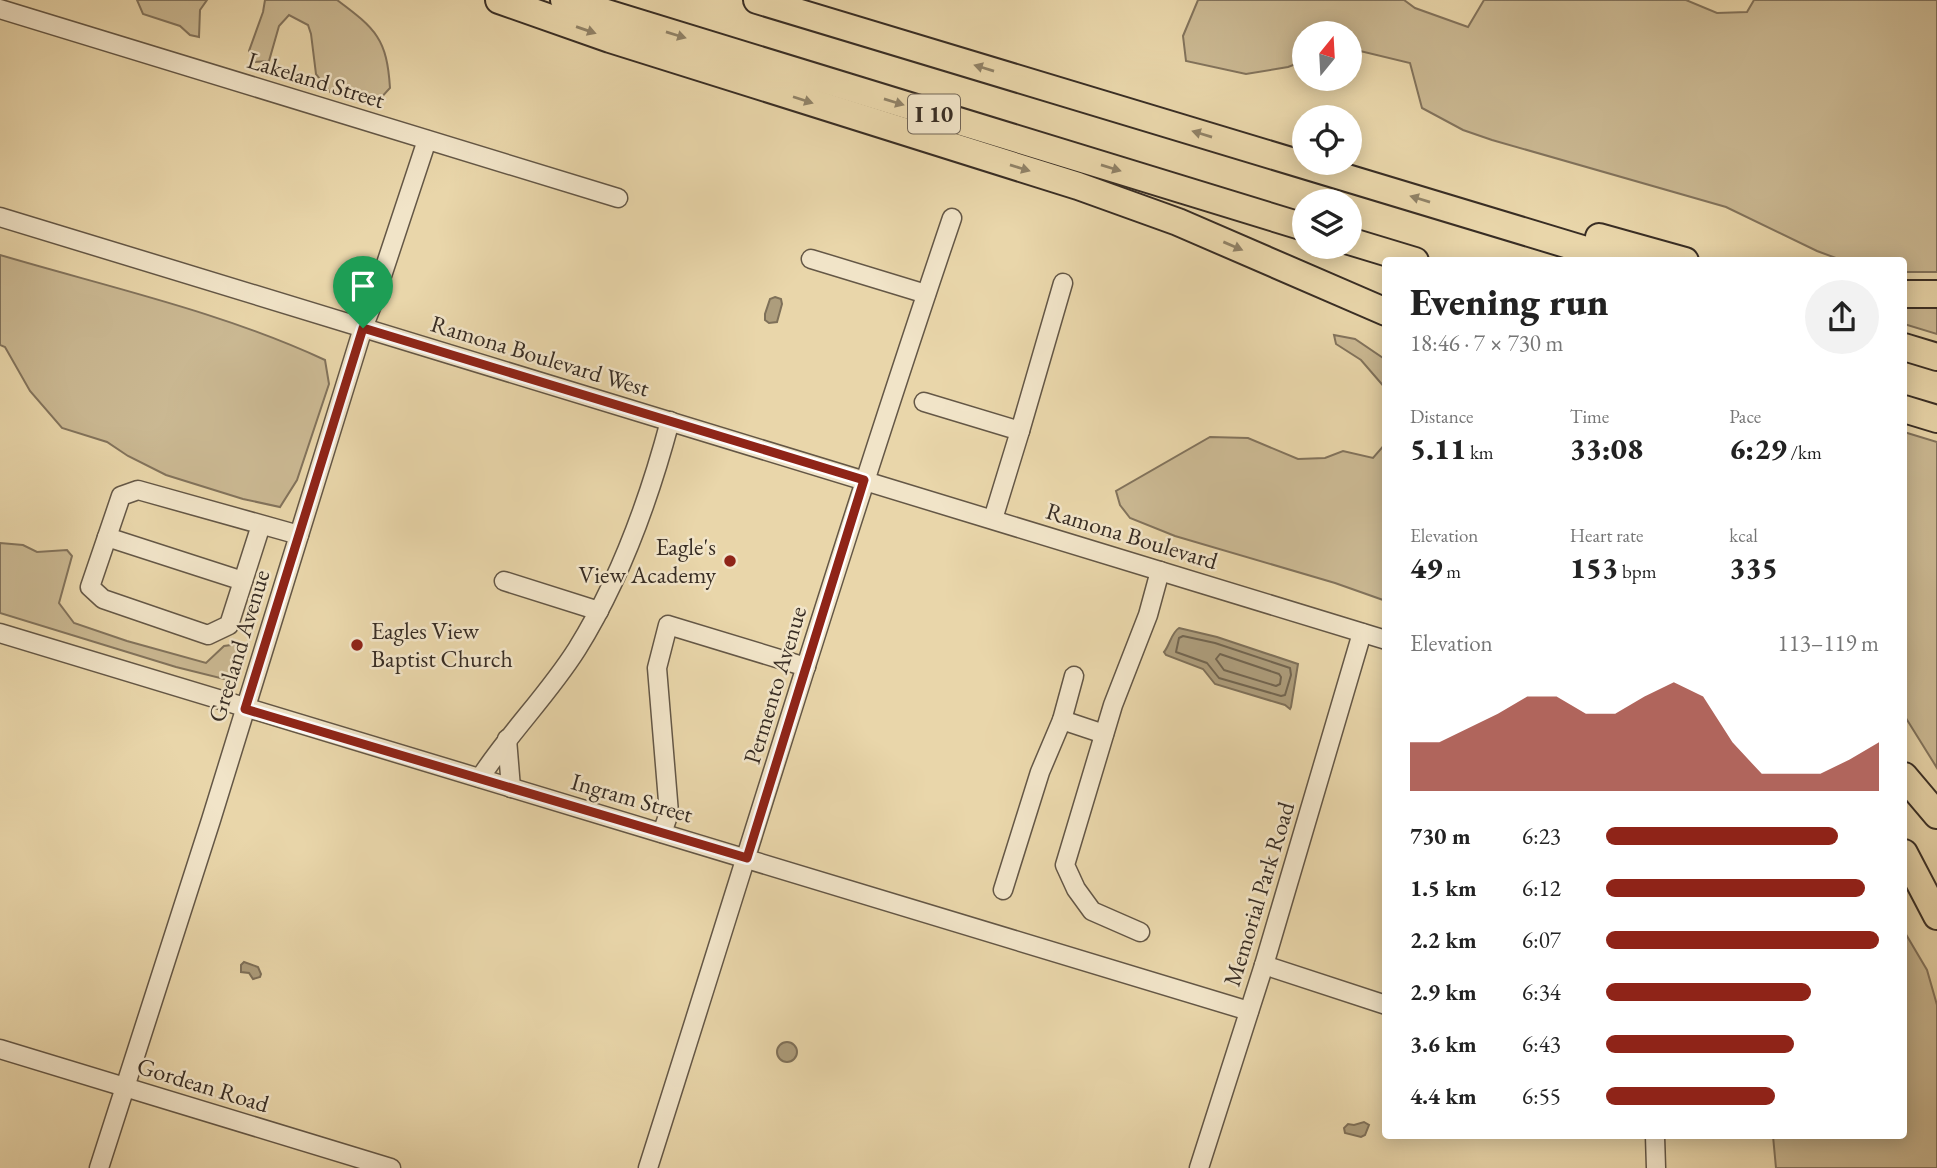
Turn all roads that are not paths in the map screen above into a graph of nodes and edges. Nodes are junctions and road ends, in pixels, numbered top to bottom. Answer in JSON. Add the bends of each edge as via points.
{"nodes":[{"id":1,"x":499,"y":0,"type":"edge"},
{"id":2,"x":564,"y":0,"type":"edge"},
{"id":3,"x":757,"y":0,"type":"edge"},
{"id":4,"x":0,"y":9,"type":"edge"},
{"id":5,"x":427,"y":140,"type":"junction"},
{"id":6,"x":618,"y":198,"type":"dead end"},
{"id":7,"x":0,"y":217,"type":"edge"},
{"id":8,"x":952,"y":218,"type":"dead end"},
{"id":9,"x":1485,"y":219,"type":"junction"},
{"id":10,"x":1292,"y":223,"type":"edge"},
{"id":11,"x":1362,"y":245,"type":"edge"},
{"id":12,"x":1402,"y":257,"type":"edge"},
{"id":13,"x":1609,"y":257,"type":"edge"},
{"id":14,"x":1671,"y":257,"type":"edge"},
{"id":15,"x":811,"y":259,"type":"dead end"},
{"id":16,"x":1063,"y":283,"type":"dead end"},
{"id":17,"x":926,"y":294,"type":"junction"},
{"id":18,"x":1907,"y":294,"type":"edge"},
{"id":19,"x":1937,"y":294,"type":"edge"},
{"id":20,"x":1382,"y":310,"type":"edge"},
{"id":21,"x":363,"y":328,"type":"junction"},
{"id":22,"x":1907,"y":347,"type":"edge"},
{"id":23,"x":1937,"y":357,"type":"edge"},
{"id":24,"x":924,"y":402,"type":"dead end"},
{"id":25,"x":1907,"y":410,"type":"edge"},
{"id":26,"x":1937,"y":419,"type":"edge"},
{"id":27,"x":670,"y":421,"type":"junction"},
{"id":28,"x":1020,"y":431,"type":"junction"},
{"id":29,"x":864,"y":480,"type":"junction"},
{"id":30,"x":993,"y":519,"type":"junction"},
{"id":31,"x":261,"y":525,"type":"junction"},
{"id":32,"x":299,"y":535,"type":"junction"},
{"id":33,"x":107,"y":537,"type":"junction"},
{"id":34,"x":1160,"y":570,"type":"junction"},
{"id":35,"x":243,"y":581,"type":"junction"},
{"id":36,"x":504,"y":581,"type":"dead end"},
{"id":37,"x":599,"y":611,"type":"junction"},
{"id":38,"x":0,"y":633,"type":"edge"},
{"id":39,"x":1363,"y":633,"type":"junction"},
{"id":40,"x":1382,"y":639,"type":"edge"},
{"id":41,"x":806,"y":667,"type":"junction"},
{"id":42,"x":1074,"y":676,"type":"dead end"},
{"id":43,"x":245,"y":709,"type":"junction"},
{"id":44,"x":1062,"y":720,"type":"junction"},
{"id":45,"x":1104,"y":734,"type":"junction"},
{"id":46,"x":507,"y":739,"type":"junction"},
{"id":47,"x":480,"y":778,"type":"junction"},
{"id":48,"x":1907,"y":780,"type":"edge"},
{"id":49,"x":511,"y":788,"type":"junction"},
{"id":50,"x":1937,"y":815,"type":"edge"},
{"id":51,"x":662,"y":833,"type":"junction"},
{"id":52,"x":747,"y":858,"type":"junction"},
{"id":53,"x":1907,"y":859,"type":"edge"},
{"id":54,"x":1003,"y":890,"type":"dead end"},
{"id":55,"x":1937,"y":916,"type":"edge"},
{"id":56,"x":1140,"y":932,"type":"dead end"},
{"id":57,"x":1264,"y":965,"type":"junction"},
{"id":58,"x":1382,"y":1004,"type":"edge"},
{"id":59,"x":1249,"y":1011,"type":"junction"},
{"id":60,"x":0,"y":1049,"type":"edge"},
{"id":61,"x":125,"y":1087,"type":"junction"},
{"id":62,"x":1655,"y":1139,"type":"edge"},
{"id":63,"x":99,"y":1168,"type":"edge"},
{"id":64,"x":391,"y":1168,"type":"edge"},
{"id":65,"x":648,"y":1168,"type":"edge"},
{"id":66,"x":1199,"y":1168,"type":"edge"},
{"id":67,"x":1656,"y":1168,"type":"edge"}],
"edges":[{"from":1,"to":20,"type":"highway","one_way":true,"via":[[1078,186],[1178,222]]},
{"from":2,"to":10,"type":"highway","number":"I 10","one_way":true},
{"from":9,"to":3,"type":"highway","number":"I 10","one_way":true},
{"from":4,"to":5,"type":"street","name":"Lakeland Street"},
{"from":5,"to":6,"type":"street","name":"Lakeland Street"},
{"from":5,"to":21,"type":"street","name":"Greeland Avenue"},
{"from":7,"to":21,"type":"street","name":"Ramona Boulevard West"},
{"from":8,"to":17,"type":"street","name":"Permento Avenue"},
{"from":9,"to":13,"type":"highway","number":"I 10"},
{"from":9,"to":14,"type":"highway","via":[[1589,234]]},
{"from":11,"to":12,"type":"highway"},
{"from":15,"to":17,"type":"street"},
{"from":16,"to":28,"type":"street"},
{"from":17,"to":29,"type":"street","name":"Permento Avenue"},
{"from":18,"to":19,"type":"highway"},
{"from":21,"to":27,"type":"street","name":"Ramona Boulevard West"},
{"from":21,"to":32,"type":"street","name":"Greeland Avenue"},
{"from":22,"to":23,"type":"highway"},
{"from":24,"to":28,"type":"street"},
{"from":25,"to":26,"type":"highway"},
{"from":27,"to":29,"type":"street","name":"Ramona Boulevard West"},
{"from":27,"to":37,"type":"street","via":[[631,542]]},
{"from":28,"to":30,"type":"street"},
{"from":29,"to":30,"type":"street","name":"Ramona Boulevard"},
{"from":29,"to":41,"type":"street","name":"Permento Avenue"},
{"from":30,"to":34,"type":"street","name":"Ramona Boulevard"},
{"from":31,"to":32,"type":"street"},
{"from":31,"to":33,"type":"street","via":[[138,490],[121,496]]},
{"from":31,"to":35,"type":"street"},
{"from":32,"to":43,"type":"street","name":"Greeland Avenue"},
{"from":33,"to":35,"type":"street"},
{"from":33,"to":35,"type":"street","via":[[90,587],[103,599],[208,635],[229,625]]},
{"from":34,"to":39,"type":"street","name":"Ramona Boulevard"},
{"from":34,"to":45,"type":"street"},
{"from":36,"to":37,"type":"street"},
{"from":37,"to":46,"type":"street","via":[[576,651]]},
{"from":38,"to":43,"type":"street","name":"Ingram Street"},
{"from":39,"to":40,"type":"street","name":"Ramona Boulevard"},
{"from":39,"to":57,"type":"street","name":"Memorial Park Road"},
{"from":41,"to":51,"type":"street","via":[[668,625],[657,668],[669,813]]},
{"from":41,"to":52,"type":"street","name":"Permento Avenue"},
{"from":42,"to":44,"type":"street"},
{"from":43,"to":47,"type":"street","name":"Ingram Street"},
{"from":43,"to":61,"type":"street","name":"Greeland Avenue"},
{"from":44,"to":45,"type":"street"},
{"from":44,"to":54,"type":"street"},
{"from":45,"to":56,"type":"street","via":[[1065,865],[1092,911]]},
{"from":46,"to":47,"type":"street"},
{"from":46,"to":49,"type":"street"},
{"from":47,"to":49,"type":"street","name":"Ingram Street"},
{"from":48,"to":50,"type":"highway"},
{"from":49,"to":51,"type":"street","name":"Ingram Street"},
{"from":51,"to":52,"type":"street","name":"Ingram Street"},
{"from":52,"to":59,"type":"street","name":"Ingram Street"},
{"from":52,"to":65,"type":"street","name":"Permento Avenue"},
{"from":53,"to":55,"type":"highway"},
{"from":57,"to":58,"type":"street"},
{"from":57,"to":59,"type":"street","name":"Memorial Park Road"},
{"from":59,"to":66,"type":"street","name":"Memorial Park Road"},
{"from":60,"to":61,"type":"street","name":"Gordean Road"},
{"from":61,"to":63,"type":"street","name":"Greeland Avenue"},
{"from":61,"to":64,"type":"street","name":"Gordean Road"},
{"from":62,"to":67,"type":"street"}]}
